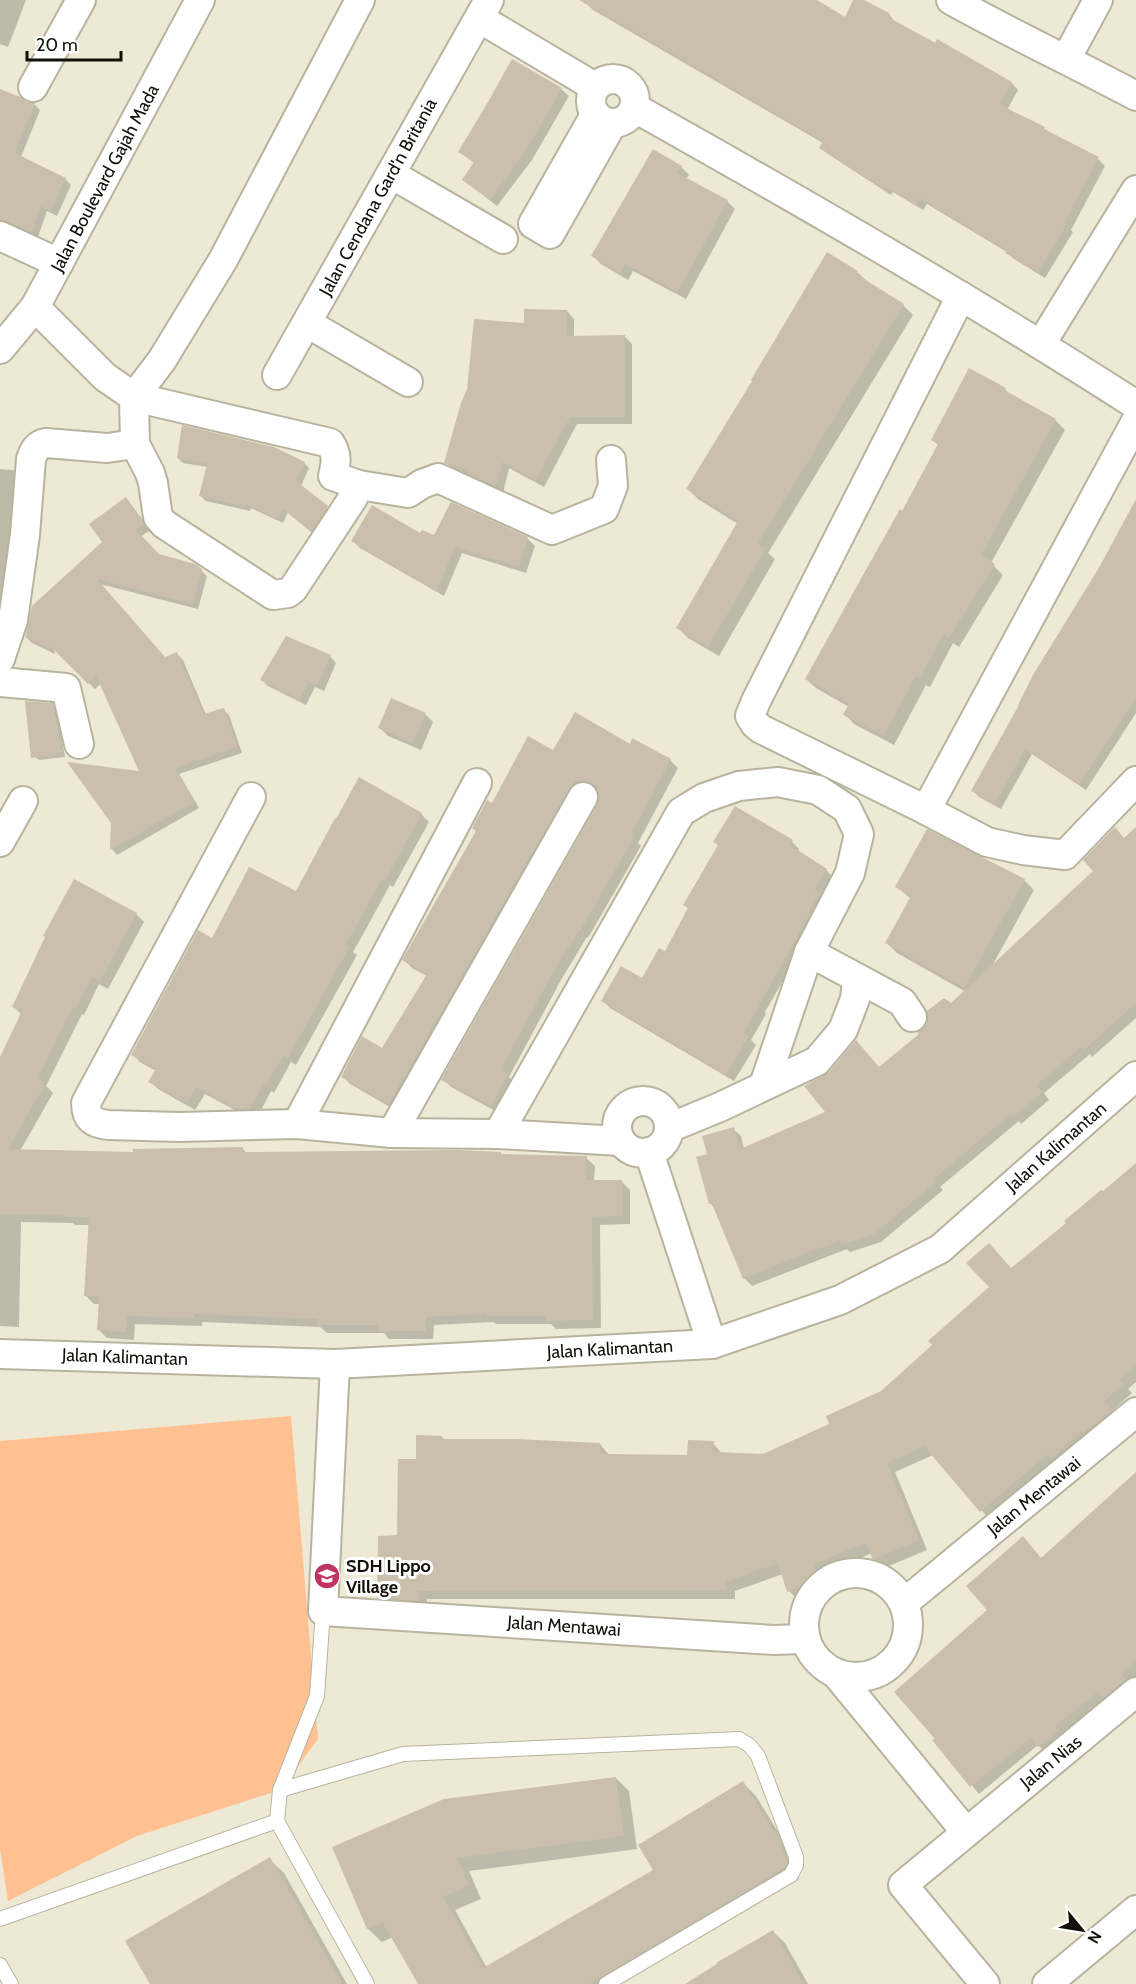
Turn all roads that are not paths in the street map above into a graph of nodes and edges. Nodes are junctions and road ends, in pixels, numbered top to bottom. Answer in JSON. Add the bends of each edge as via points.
{"nodes":[{"id":1,"x":81,"y":0,"type":"edge"},
{"id":2,"x":200,"y":0,"type":"edge"},
{"id":3,"x":360,"y":0,"type":"edge"},
{"id":4,"x":951,"y":0,"type":"edge"},
{"id":5,"x":1098,"y":0,"type":"edge"},
{"id":6,"x":484,"y":9,"type":"edge"},
{"id":7,"x":1066,"y":59,"type":"junction"},
{"id":8,"x":33,"y":87,"type":"dead end"},
{"id":9,"x":595,"y":87,"type":"junction"},
{"id":10,"x":1136,"y":96,"type":"edge"},
{"id":11,"x":635,"y":108,"type":"junction"},
{"id":12,"x":391,"y":174,"type":"junction"},
{"id":13,"x":1136,"y":190,"type":"edge"},
{"id":14,"x":0,"y":236,"type":"edge"},
{"id":15,"x":503,"y":239,"type":"dead end"},
{"id":16,"x":59,"y":263,"type":"junction"},
{"id":17,"x":961,"y":296,"type":"junction"},
{"id":18,"x":35,"y":307,"type":"junction"},
{"id":19,"x":306,"y":323,"type":"junction"},
{"id":20,"x":1041,"y":344,"type":"junction"},
{"id":21,"x":0,"y":349,"type":"edge"},
{"id":22,"x":277,"y":375,"type":"dead end"},
{"id":23,"x":408,"y":382,"type":"dead end"},
{"id":24,"x":134,"y":397,"type":"junction"},
{"id":25,"x":1136,"y":405,"type":"edge"},
{"id":26,"x":1136,"y":421,"type":"edge"},
{"id":27,"x":135,"y":444,"type":"junction"},
{"id":28,"x":611,"y":460,"type":"dead end"},
{"id":29,"x":359,"y":485,"type":"junction"},
{"id":30,"x":0,"y":659,"type":"edge"},
{"id":31,"x":0,"y":682,"type":"edge"},
{"id":32,"x":79,"y":744,"type":"dead end"},
{"id":33,"x":1136,"y":781,"type":"edge"},
{"id":34,"x":477,"y":783,"type":"dead end"},
{"id":35,"x":251,"y":797,"type":"dead end"},
{"id":36,"x":583,"y":797,"type":"dead end"},
{"id":37,"x":23,"y":801,"type":"dead end"},
{"id":38,"x":926,"y":810,"type":"junction"},
{"id":39,"x":0,"y":842,"type":"edge"},
{"id":40,"x":810,"y":952,"type":"junction"},
{"id":41,"x":857,"y":979,"type":"junction"},
{"id":42,"x":912,"y":1017,"type":"dead end"},
{"id":43,"x":1136,"y":1076,"type":"edge"},
{"id":44,"x":764,"y":1085,"type":"junction"},
{"id":45,"x":297,"y":1124,"type":"junction"},
{"id":46,"x":669,"y":1128,"type":"junction"},
{"id":47,"x":392,"y":1133,"type":"junction"},
{"id":48,"x":498,"y":1134,"type":"junction"},
{"id":49,"x":621,"y":1141,"type":"junction"},
{"id":50,"x":650,"y":1152,"type":"junction"},
{"id":51,"x":712,"y":1344,"type":"junction"},
{"id":52,"x":0,"y":1354,"type":"edge"},
{"id":53,"x":335,"y":1364,"type":"junction"},
{"id":54,"x":1136,"y":1412,"type":"edge"},
{"id":55,"x":904,"y":1603,"type":"junction"},
{"id":56,"x":323,"y":1611,"type":"junction"},
{"id":57,"x":804,"y":1639,"type":"junction"},
{"id":58,"x":838,"y":1676,"type":"junction"},
{"id":59,"x":1135,"y":1695,"type":"edge"},
{"id":60,"x":280,"y":1791,"type":"junction"},
{"id":61,"x":278,"y":1821,"type":"junction"},
{"id":62,"x":966,"y":1832,"type":"junction"},
{"id":63,"x":1136,"y":1910,"type":"edge"},
{"id":64,"x":0,"y":1919,"type":"edge"},
{"id":65,"x":0,"y":1965,"type":"edge"},
{"id":66,"x":10,"y":1984,"type":"edge"},
{"id":67,"x":367,"y":1984,"type":"edge"},
{"id":68,"x":606,"y":1984,"type":"edge"},
{"id":69,"x":986,"y":1984,"type":"edge"},
{"id":70,"x":1047,"y":1984,"type":"edge"}],
"edges":[{"from":1,"to":8,"type":"street"},
{"from":2,"to":16,"type":"street","name":"Jalan Boulevard Gajah Mada"},
{"from":3,"to":24,"type":"street","via":[[223,260],[162,360]]},
{"from":4,"to":7,"type":"street"},
{"from":5,"to":7,"type":"street"},
{"from":6,"to":9,"type":"street","name":"Jalan Cendana Gard'n Britania"},
{"from":6,"to":12,"type":"street","name":"Jalan Cendana Gard'n Britania"},
{"from":7,"to":10,"type":"street"},
{"from":9,"to":11,"type":"street","via":[[609,78],[624,81],[634,92]]},
{"from":9,"to":11,"type":"street","via":[[590,101],[604,120],[627,120]]},
{"from":11,"to":17,"type":"street"},
{"from":12,"to":15,"type":"street"},
{"from":12,"to":19,"type":"street","name":"Jalan Cendana Gard'n Britania"},
{"from":13,"to":20,"type":"street"},
{"from":14,"to":16,"type":"street"},
{"from":16,"to":18,"type":"street","name":"Jalan Boulevard Gajah Mada"},
{"from":17,"to":20,"type":"street"},
{"from":17,"to":38,"type":"street","via":[[750,716],[761,729]]},
{"from":18,"to":21,"type":"street","name":"Jalan Boulevard Gajah Mada"},
{"from":18,"to":24,"type":"street","via":[[105,376]]},
{"from":19,"to":22,"type":"street","name":"Jalan Cendana Gard'n Britania"},
{"from":19,"to":23,"type":"street"},
{"from":20,"to":25,"type":"street"},
{"from":24,"to":27,"type":"street"},
{"from":24,"to":29,"type":"street","via":[[330,443],[336,451],[333,476]]},
{"from":26,"to":38,"type":"street"},
{"from":27,"to":29,"type":"street","via":[[150,473],[158,516],[164,524],[273,595],[294,589]]},
{"from":27,"to":30,"type":"street","via":[[107,447],[46,443],[35,450],[12,620]]},
{"from":28,"to":29,"type":"street","via":[[613,486],[604,509],[552,530],[438,478],[408,494]]},
{"from":31,"to":32,"type":"street","via":[[66,688]]},
{"from":33,"to":38,"type":"street","via":[[1065,855],[987,842]]},
{"from":34,"to":45,"type":"street"},
{"from":35,"to":45,"type":"street","via":[[86,1103],[86,1113],[97,1123],[108,1125]]},
{"from":36,"to":47,"type":"street"},
{"from":37,"to":39,"type":"street"},
{"from":40,"to":41,"type":"street"},
{"from":40,"to":44,"type":"street"},
{"from":40,"to":48,"type":"street","via":[[850,873],[859,834],[847,809],[818,790],[778,782],[739,786],[704,798],[681,812]]},
{"from":41,"to":42,"type":"street","via":[[902,1002]]},
{"from":41,"to":44,"type":"street","via":[[855,999],[843,1030],[817,1061]]},
{"from":43,"to":51,"type":"street","name":"Jalan Kalimantan","via":[[940,1249],[840,1300]]},
{"from":44,"to":46,"type":"street"},
{"from":45,"to":47,"type":"street"},
{"from":46,"to":49,"type":"street","via":[[669,1120],[660,1107],[637,1101],[619,1117]]},
{"from":46,"to":50,"type":"street","via":[[663,1144]]},
{"from":47,"to":48,"type":"street"},
{"from":48,"to":49,"type":"street"},
{"from":49,"to":50,"type":"street","via":[[633,1151]]},
{"from":50,"to":51,"type":"street"},
{"from":51,"to":53,"type":"street","name":"Jalan Kalimantan"},
{"from":52,"to":53,"type":"street","name":"Jalan Kalimantan"},
{"from":53,"to":56,"type":"street"},
{"from":54,"to":55,"type":"street","name":"Jalan Mentawai"},
{"from":55,"to":57,"type":"street","via":[[888,1582],[864,1572],[838,1575],[817,1589],[804,1613]]},
{"from":55,"to":58,"type":"street","via":[[909,1634],[895,1661],[869,1677]]},
{"from":56,"to":57,"type":"street","name":"Jalan Mentawai"},
{"from":56,"to":60,"type":"lane","via":[[317,1696]]},
{"from":57,"to":58,"type":"street","via":[[817,1661]]},
{"from":58,"to":62,"type":"street"},
{"from":59,"to":62,"type":"street","name":"Jalan Nias"},
{"from":60,"to":61,"type":"lane"},
{"from":60,"to":68,"type":"lane","via":[[403,1754],[739,1739],[745,1742],[758,1756],[770,1786],[796,1857],[794,1870]]},
{"from":61,"to":64,"type":"lane"},
{"from":61,"to":67,"type":"lane"},
{"from":62,"to":69,"type":"street","name":"Jalan Nias","via":[[903,1885]]},
{"from":63,"to":70,"type":"street"},
{"from":65,"to":66,"type":"lane"}]}
